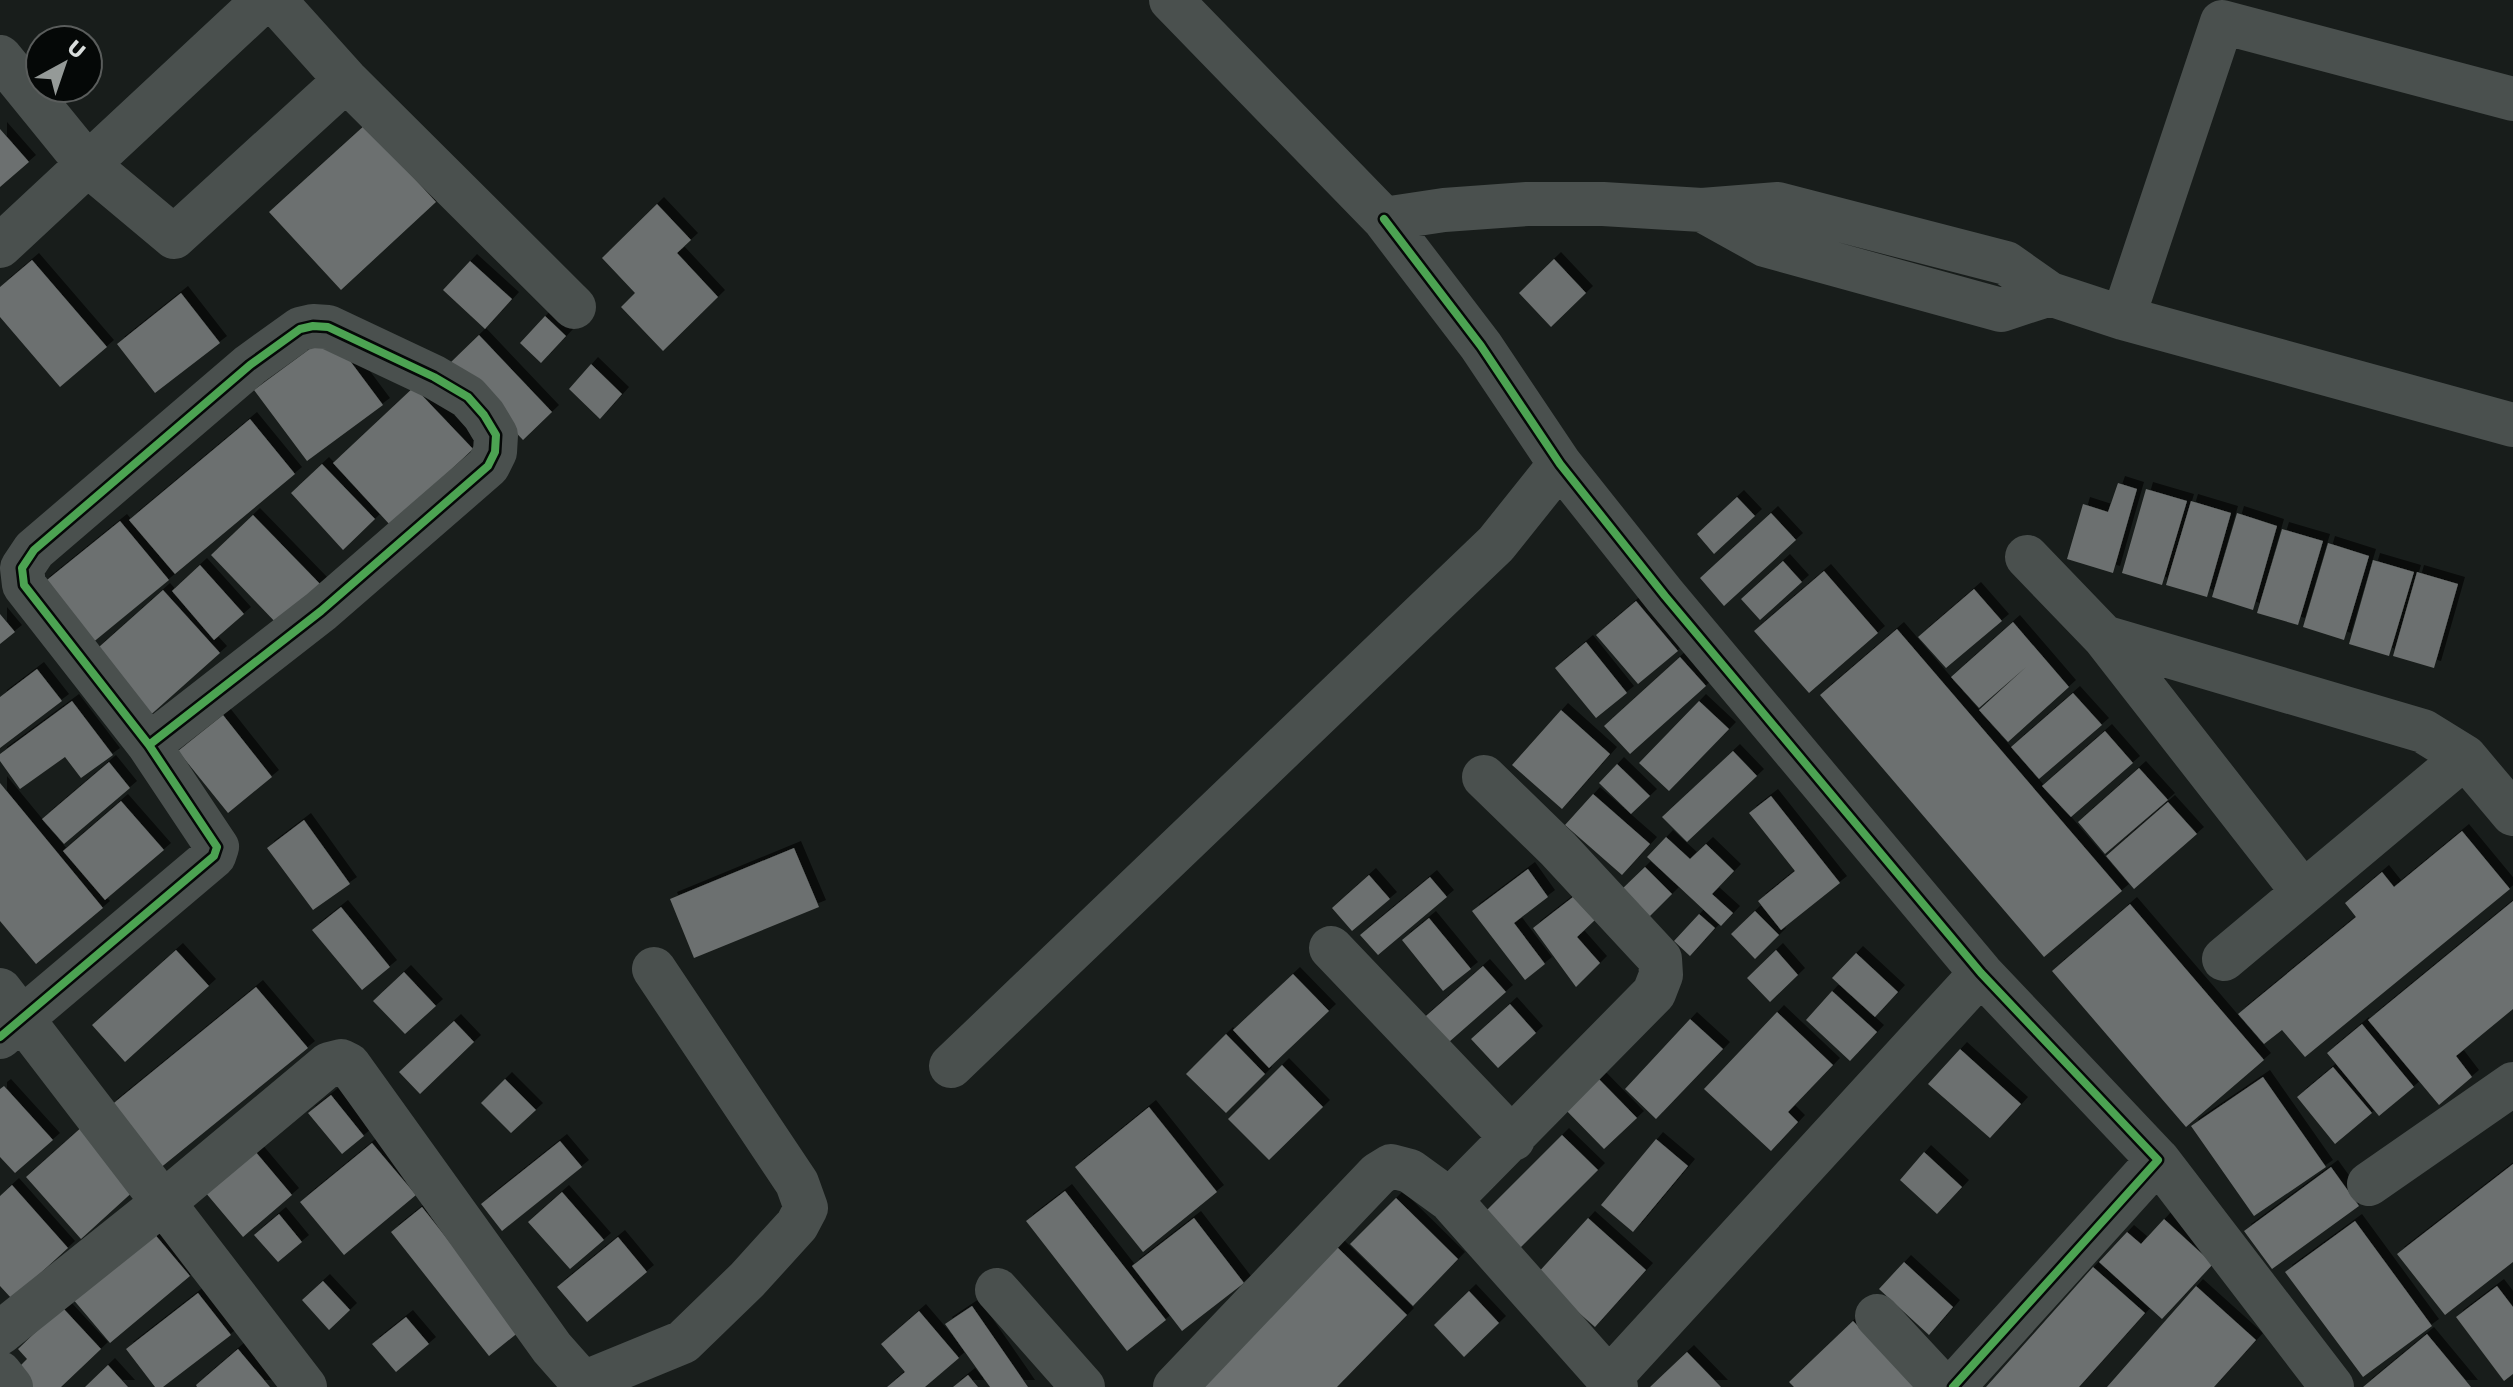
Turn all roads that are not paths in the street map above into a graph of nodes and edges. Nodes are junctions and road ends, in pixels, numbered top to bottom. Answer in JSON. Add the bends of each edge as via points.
{"nodes":[{"id":1,"x":264,"y":0,"type":"edge"},
{"id":2,"x":274,"y":0,"type":"edge"},
{"id":3,"x":1171,"y":0,"type":"edge"},
{"id":4,"x":2222,"y":11,"type":"edge"},
{"id":5,"x":0,"y":57,"type":"edge"},
{"id":6,"x":346,"y":80,"type":"junction"},
{"id":7,"x":2513,"y":99,"type":"edge"},
{"id":8,"x":88,"y":165,"type":"junction"},
{"id":9,"x":1384,"y":219,"type":"junction"},
{"id":10,"x":0,"y":246,"type":"edge"},
{"id":11,"x":574,"y":307,"type":"dead end"},
{"id":12,"x":2123,"y":318,"type":"junction"},
{"id":13,"x":2513,"y":425,"type":"edge"},
{"id":14,"x":1560,"y":464,"type":"junction"},
{"id":15,"x":2027,"y":557,"type":"dead end"},
{"id":16,"x":2104,"y":637,"type":"junction"},
{"id":17,"x":149,"y":745,"type":"junction"},
{"id":18,"x":2465,"y":757,"type":"junction"},
{"id":19,"x":1484,"y":777,"type":"dead end"},
{"id":20,"x":2513,"y":814,"type":"edge"},
{"id":21,"x":2303,"y":892,"type":"junction"},
{"id":22,"x":1331,"y":948,"type":"dead end"},
{"id":23,"x":2224,"y":959,"type":"dead end"},
{"id":24,"x":654,"y":969,"type":"dead end"},
{"id":25,"x":1981,"y":973,"type":"junction"},
{"id":26,"x":8,"y":1015,"type":"edge"},
{"id":27,"x":951,"y":1066,"type":"dead end"},
{"id":28,"x":2513,"y":1084,"type":"edge"},
{"id":29,"x":1513,"y":1139,"type":"junction"},
{"id":30,"x":2158,"y":1160,"type":"junction"},
{"id":31,"x":2369,"y":1184,"type":"dead end"},
{"id":32,"x":1450,"y":1200,"type":"junction"},
{"id":33,"x":164,"y":1202,"type":"junction"},
{"id":34,"x":997,"y":1290,"type":"dead end"},
{"id":35,"x":1877,"y":1316,"type":"dead end"},
{"id":36,"x":0,"y":1333,"type":"edge"},
{"id":37,"x":0,"y":1373,"type":"edge"},
{"id":38,"x":2312,"y":1379,"type":"edge"},
{"id":39,"x":1612,"y":1383,"type":"edge"},
{"id":40,"x":580,"y":1385,"type":"edge"},
{"id":41,"x":11,"y":1387,"type":"edge"},
{"id":42,"x":305,"y":1387,"type":"edge"},
{"id":43,"x":1083,"y":1387,"type":"edge"},
{"id":44,"x":1175,"y":1387,"type":"edge"},
{"id":45,"x":1943,"y":1387,"type":"edge"},
{"id":46,"x":1953,"y":1387,"type":"edge"}],
"edges":[{"from":1,"to":8,"type":"street"},
{"from":2,"to":6,"type":"street"},
{"from":3,"to":9,"type":"street"},
{"from":4,"to":7,"type":"street"},
{"from":4,"to":12,"type":"street"},
{"from":5,"to":8,"type":"street"},
{"from":6,"to":8,"type":"street","via":[[174,237]]},
{"from":6,"to":11,"type":"street"},
{"from":8,"to":10,"type":"street"},
{"from":9,"to":12,"type":"street","via":[[1527,204],[1702,210],[1778,204],[2006,263],[2050,294]]},
{"from":9,"to":14,"type":"street","via":[[1481,346]]},
{"from":12,"to":13,"type":"street"},
{"from":14,"to":25,"type":"street"},
{"from":14,"to":27,"type":"street","via":[[1496,544]]},
{"from":15,"to":16,"type":"street"},
{"from":16,"to":18,"type":"street","via":[[2423,731]]},
{"from":16,"to":21,"type":"street"},
{"from":17,"to":17,"type":"street","via":[[321,611],[488,466],[496,435],[468,397],[328,327],[300,329],[250,365],[34,550],[22,568],[24,585]]},
{"from":17,"to":26,"type":"street","via":[[216,852]]},
{"from":18,"to":20,"type":"street"},
{"from":18,"to":21,"type":"street"},
{"from":19,"to":29,"type":"street","via":[[1660,959],[1654,993]]},
{"from":21,"to":23,"type":"street"},
{"from":22,"to":29,"type":"street"},
{"from":24,"to":40,"type":"street","via":[[797,1183],[806,1208],[747,1280],[683,1342]]},
{"from":25,"to":30,"type":"street"},
{"from":25,"to":39,"type":"street"},
{"from":26,"to":33,"type":"street"},
{"from":28,"to":31,"type":"street"},
{"from":29,"to":32,"type":"street"},
{"from":30,"to":38,"type":"street"},
{"from":30,"to":46,"type":"street"},
{"from":32,"to":39,"type":"street"},
{"from":32,"to":44,"type":"street","via":[[1410,1171],[1391,1166],[1378,1174]]},
{"from":33,"to":36,"type":"street"},
{"from":33,"to":40,"type":"street","via":[[329,1064],[341,1061],[349,1065]]},
{"from":33,"to":42,"type":"street"},
{"from":34,"to":43,"type":"street"},
{"from":35,"to":45,"type":"street"},
{"from":37,"to":41,"type":"street"}]}
